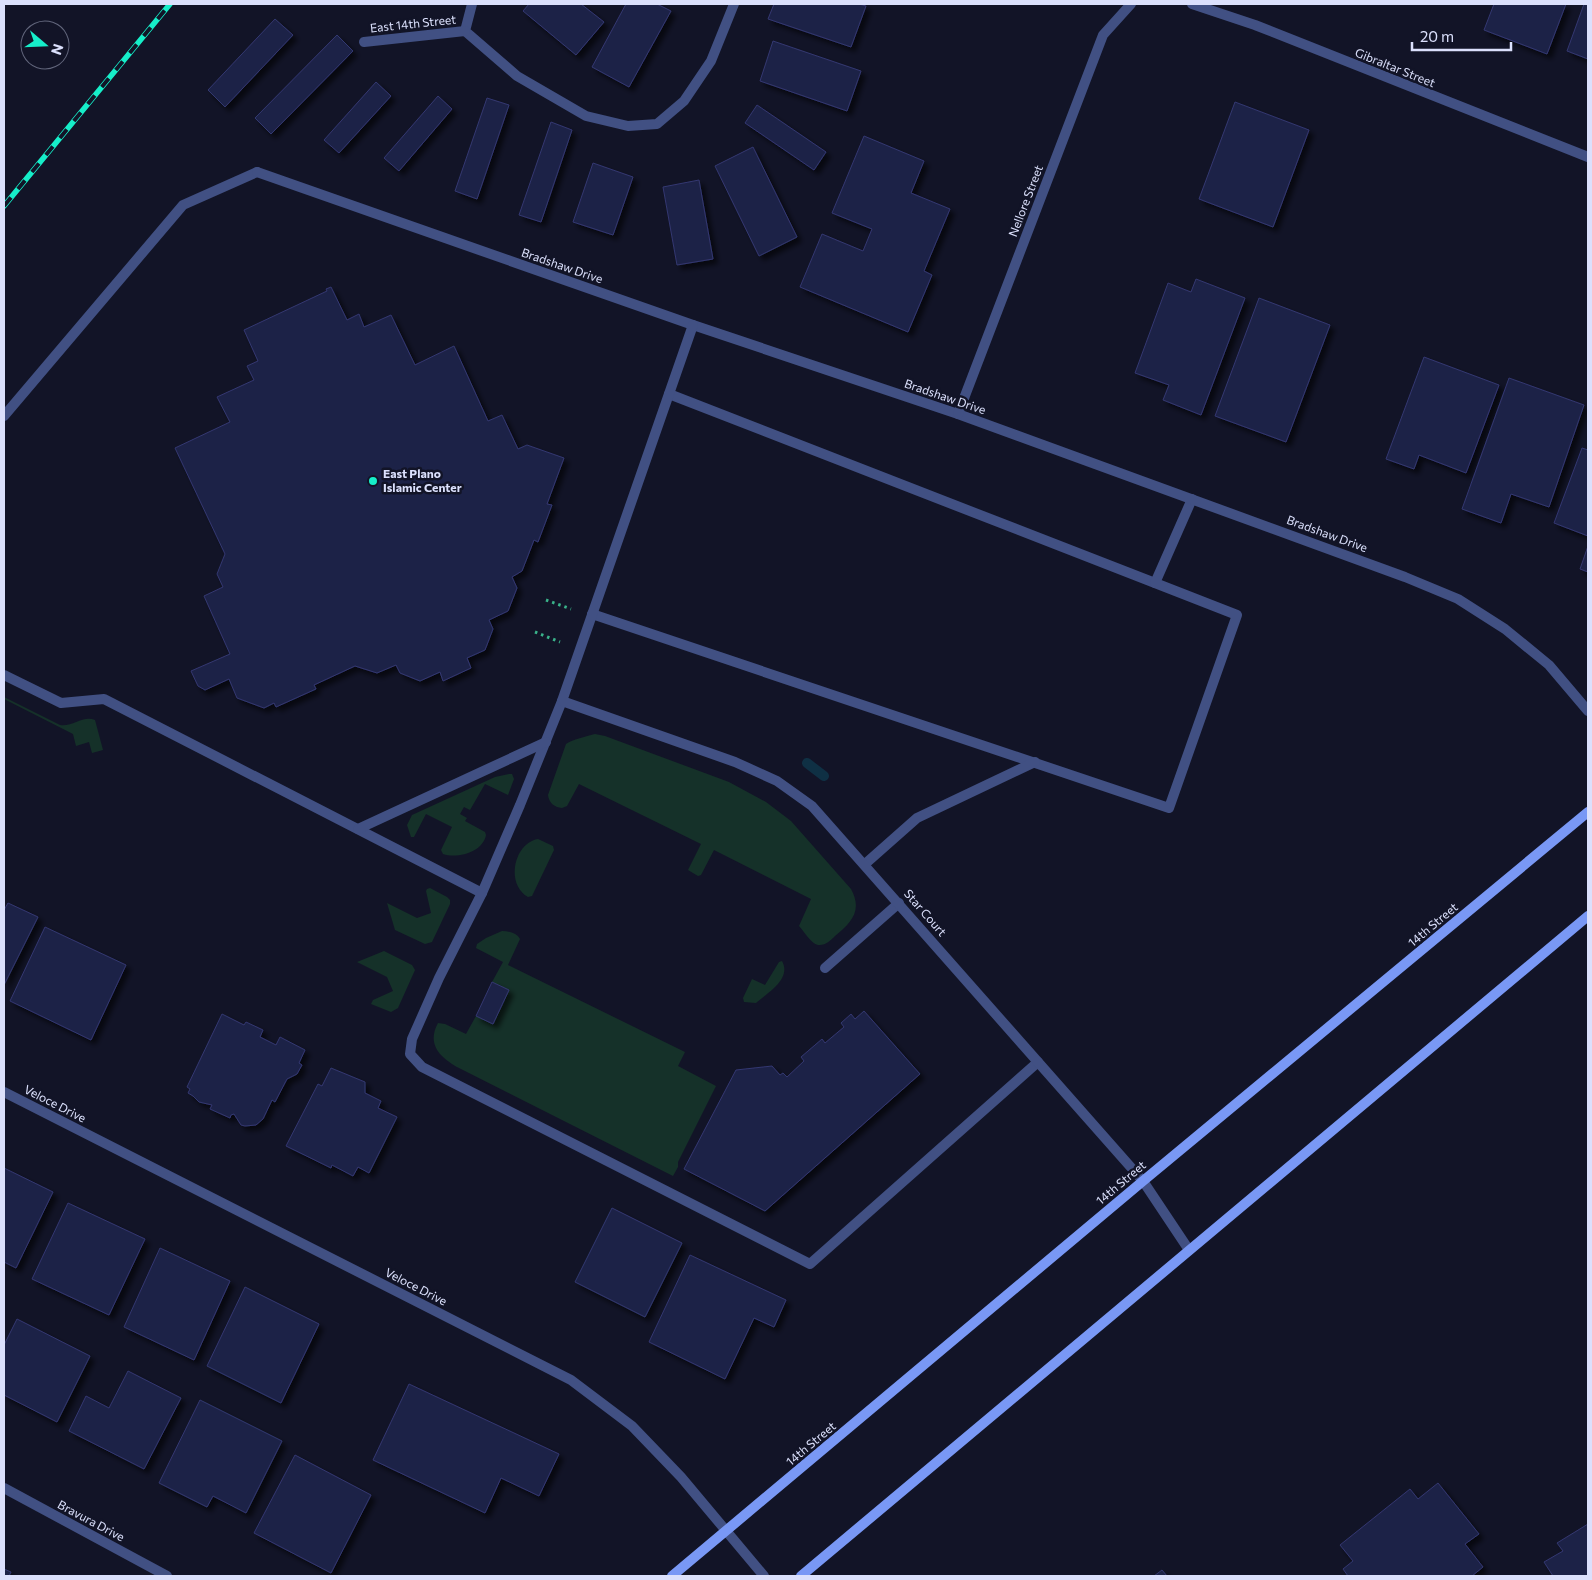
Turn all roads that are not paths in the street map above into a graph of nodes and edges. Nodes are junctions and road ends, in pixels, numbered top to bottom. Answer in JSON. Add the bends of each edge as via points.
{"nodes":[{"id":1,"x":472,"y":4,"type":"edge"},
{"id":2,"x":734,"y":4,"type":"edge"},
{"id":3,"x":1131,"y":4,"type":"edge"},
{"id":4,"x":1192,"y":4,"type":"edge"},
{"id":5,"x":466,"y":31,"type":"junction"},
{"id":6,"x":364,"y":42,"type":"dead end"},
{"id":7,"x":1588,"y":158,"type":"edge"},
{"id":8,"x":693,"y":325,"type":"junction"},
{"id":9,"x":670,"y":394,"type":"junction"},
{"id":10,"x":958,"y":414,"type":"junction"},
{"id":11,"x":4,"y":416,"type":"edge"},
{"id":12,"x":1192,"y":499,"type":"junction"},
{"id":13,"x":1154,"y":583,"type":"junction"},
{"id":14,"x":592,"y":614,"type":"junction"},
{"id":15,"x":4,"y":675,"type":"edge"},
{"id":16,"x":562,"y":700,"type":"junction"},
{"id":17,"x":1588,"y":711,"type":"edge"},
{"id":18,"x":546,"y":742,"type":"junction"},
{"id":19,"x":1035,"y":762,"type":"junction"},
{"id":20,"x":1588,"y":812,"type":"edge"},
{"id":21,"x":358,"y":829,"type":"junction"},
{"id":22,"x":864,"y":864,"type":"junction"},
{"id":23,"x":482,"y":893,"type":"junction"},
{"id":24,"x":899,"y":902,"type":"junction"},
{"id":25,"x":1588,"y":916,"type":"edge"},
{"id":26,"x":825,"y":968,"type":"dead end"},
{"id":27,"x":1038,"y":1062,"type":"junction"},
{"id":28,"x":4,"y":1092,"type":"edge"},
{"id":29,"x":1143,"y":1181,"type":"junction"},
{"id":30,"x":1189,"y":1250,"type":"junction"},
{"id":31,"x":4,"y":1488,"type":"edge"},
{"id":32,"x":727,"y":1531,"type":"junction"},
{"id":33,"x":167,"y":1576,"type":"edge"},
{"id":34,"x":672,"y":1576,"type":"edge"},
{"id":35,"x":764,"y":1576,"type":"edge"},
{"id":36,"x":801,"y":1576,"type":"edge"}],
"edges":[{"from":1,"to":5,"type":"street"},
{"from":2,"to":5,"type":"street","via":[[712,61],[684,101],[657,124],[628,126],[586,116],[517,76]]},
{"from":3,"to":10,"type":"street","name":"Nellore Street","via":[[1103,36]]},
{"from":4,"to":7,"type":"street","name":"Gibraltar Street"},
{"from":5,"to":6,"type":"street","name":"East 14th Street"},
{"from":8,"to":9,"type":"street"},
{"from":8,"to":10,"type":"street","name":"Bradshaw Drive"},
{"from":8,"to":11,"type":"street","name":"Bradshaw Drive","via":[[257,172],[183,205]]},
{"from":9,"to":13,"type":"street"},
{"from":9,"to":14,"type":"street"},
{"from":10,"to":12,"type":"street","name":"Bradshaw Drive"},
{"from":12,"to":13,"type":"street"},
{"from":12,"to":17,"type":"street","name":"Bradshaw Drive","via":[[1458,599],[1505,629],[1549,665]]},
{"from":13,"to":19,"type":"street","via":[[1237,615],[1169,808]]},
{"from":14,"to":16,"type":"street"},
{"from":14,"to":19,"type":"street"},
{"from":15,"to":21,"type":"street","via":[[61,704],[104,699]]},
{"from":16,"to":18,"type":"street"},
{"from":16,"to":22,"type":"street","name":"Star Court","via":[[736,762],[777,781],[812,806]]},
{"from":18,"to":21,"type":"street"},
{"from":18,"to":23,"type":"street"},
{"from":19,"to":22,"type":"street","via":[[917,818]]},
{"from":20,"to":29,"type":"main road","name":"14th Street"},
{"from":21,"to":23,"type":"street"},
{"from":22,"to":24,"type":"street","name":"Star Court"},
{"from":23,"to":27,"type":"street","via":[[435,987],[412,1039],[410,1054],[422,1067],[810,1264]]},
{"from":24,"to":26,"type":"street"},
{"from":24,"to":27,"type":"street","name":"Star Court"},
{"from":25,"to":30,"type":"main road"},
{"from":27,"to":29,"type":"street","name":"Star Court"},
{"from":28,"to":32,"type":"street","name":"Veloce Drive","via":[[571,1380],[632,1426]]},
{"from":29,"to":30,"type":"street","name":"Star Court"},
{"from":29,"to":32,"type":"main road","name":"14th Street"},
{"from":30,"to":36,"type":"main road"},
{"from":31,"to":33,"type":"street","name":"Bravura Drive"},
{"from":32,"to":34,"type":"main road","name":"14th Street"},
{"from":32,"to":35,"type":"street","name":"Veloce Drive"}]}
